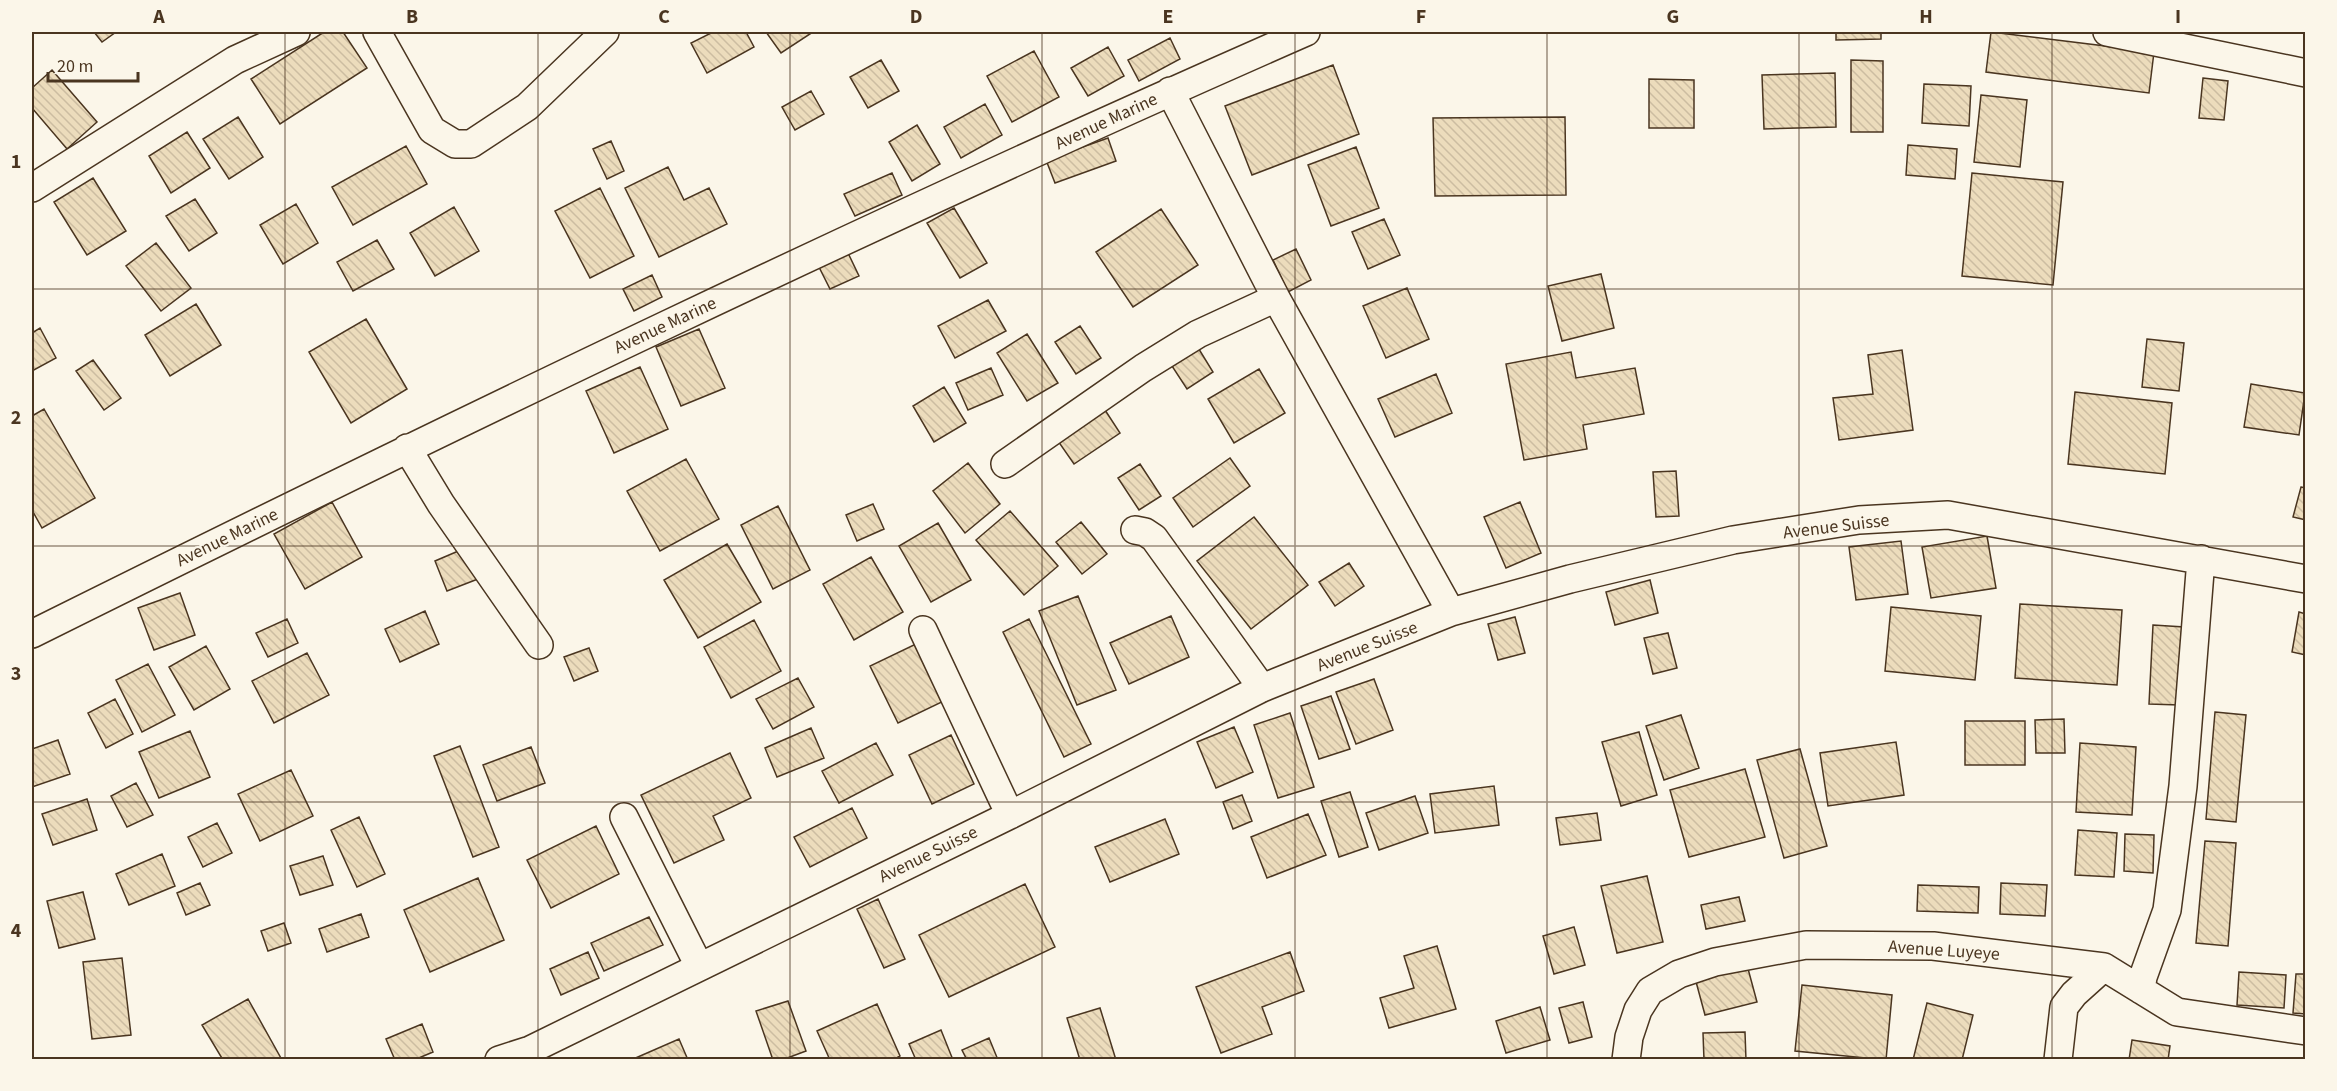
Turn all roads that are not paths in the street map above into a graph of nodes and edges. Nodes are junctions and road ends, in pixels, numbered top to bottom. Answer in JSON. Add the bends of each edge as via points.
{"nodes":[{"id":1,"x":296,"y":32,"type":"edge"},
{"id":2,"x":376,"y":32,"type":"edge"},
{"id":3,"x":605,"y":32,"type":"edge"},
{"id":4,"x":1306,"y":32,"type":"edge"},
{"id":5,"x":2107,"y":32,"type":"edge"},
{"id":6,"x":2306,"y":72,"type":"edge"},
{"id":7,"x":1170,"y":91,"type":"junction"},
{"id":8,"x":32,"y":188,"type":"edge"},
{"id":9,"x":1276,"y":298,"type":"junction"},
{"id":10,"x":407,"y":448,"type":"junction"},
{"id":11,"x":1005,"y":464,"type":"dead end"},
{"id":12,"x":1135,"y":530,"type":"dead end"},
{"id":13,"x":2200,"y":559,"type":"junction"},
{"id":14,"x":2306,"y":579,"type":"edge"},
{"id":15,"x":1451,"y":612,"type":"junction"},
{"id":16,"x":923,"y":630,"type":"dead end"},
{"id":17,"x":32,"y":634,"type":"edge"},
{"id":18,"x":539,"y":645,"type":"dead end"},
{"id":19,"x":1262,"y":688,"type":"junction"},
{"id":20,"x":1010,"y":815,"type":"junction"},
{"id":21,"x":624,"y":817,"type":"dead end"},
{"id":22,"x":699,"y":966,"type":"junction"},
{"id":23,"x":2104,"y":967,"type":"junction"},
{"id":24,"x":2141,"y":990,"type":"junction"},
{"id":25,"x":2306,"y":1031,"type":"edge"},
{"id":26,"x":532,"y":1055,"type":"edge"},
{"id":27,"x":499,"y":1059,"type":"edge"},
{"id":28,"x":1626,"y":1059,"type":"edge"},
{"id":29,"x":2058,"y":1059,"type":"edge"}],
"edges":[{"from":1,"to":8,"type":"street","via":[[235,60]]},
{"from":2,"to":3,"type":"street","via":[[432,130],[454,144],[471,144],[526,107]]},
{"from":4,"to":7,"type":"street","name":"Avenue Marine"},
{"from":5,"to":6,"type":"street"},
{"from":7,"to":9,"type":"street"},
{"from":7,"to":10,"type":"street","name":"Avenue Marine"},
{"from":9,"to":11,"type":"street","via":[[1180,345]]},
{"from":9,"to":15,"type":"street"},
{"from":10,"to":17,"type":"street","name":"Avenue Marine"},
{"from":10,"to":18,"type":"street"},
{"from":12,"to":19,"type":"street","via":[[1154,538]]},
{"from":13,"to":14,"type":"street","name":"Avenue Suisse"},
{"from":13,"to":15,"type":"street","name":"Avenue Suisse","via":[[1948,515],[1859,520],[1733,540]]},
{"from":13,"to":24,"type":"street","via":[[2183,786],[2168,910],[2142,977]]},
{"from":15,"to":19,"type":"street","name":"Avenue Suisse"},
{"from":16,"to":20,"type":"street"},
{"from":19,"to":20,"type":"street","name":"Avenue Suisse"},
{"from":20,"to":22,"type":"street","name":"Avenue Suisse"},
{"from":21,"to":22,"type":"street"},
{"from":22,"to":26,"type":"street","name":"Avenue Suisse"},
{"from":23,"to":24,"type":"street","name":"Avenue Luyeye"},
{"from":23,"to":28,"type":"street","name":"Avenue Luyeye","via":[[1933,946],[1806,945],[1714,962],[1679,974],[1650,992],[1638,1010]]},
{"from":23,"to":29,"type":"street","via":[[2064,1007]]},
{"from":24,"to":25,"type":"street","name":"Avenue Luyeye","via":[[2177,1012]]},
{"from":26,"to":27,"type":"street","name":"Avenue Suisse"}]}
